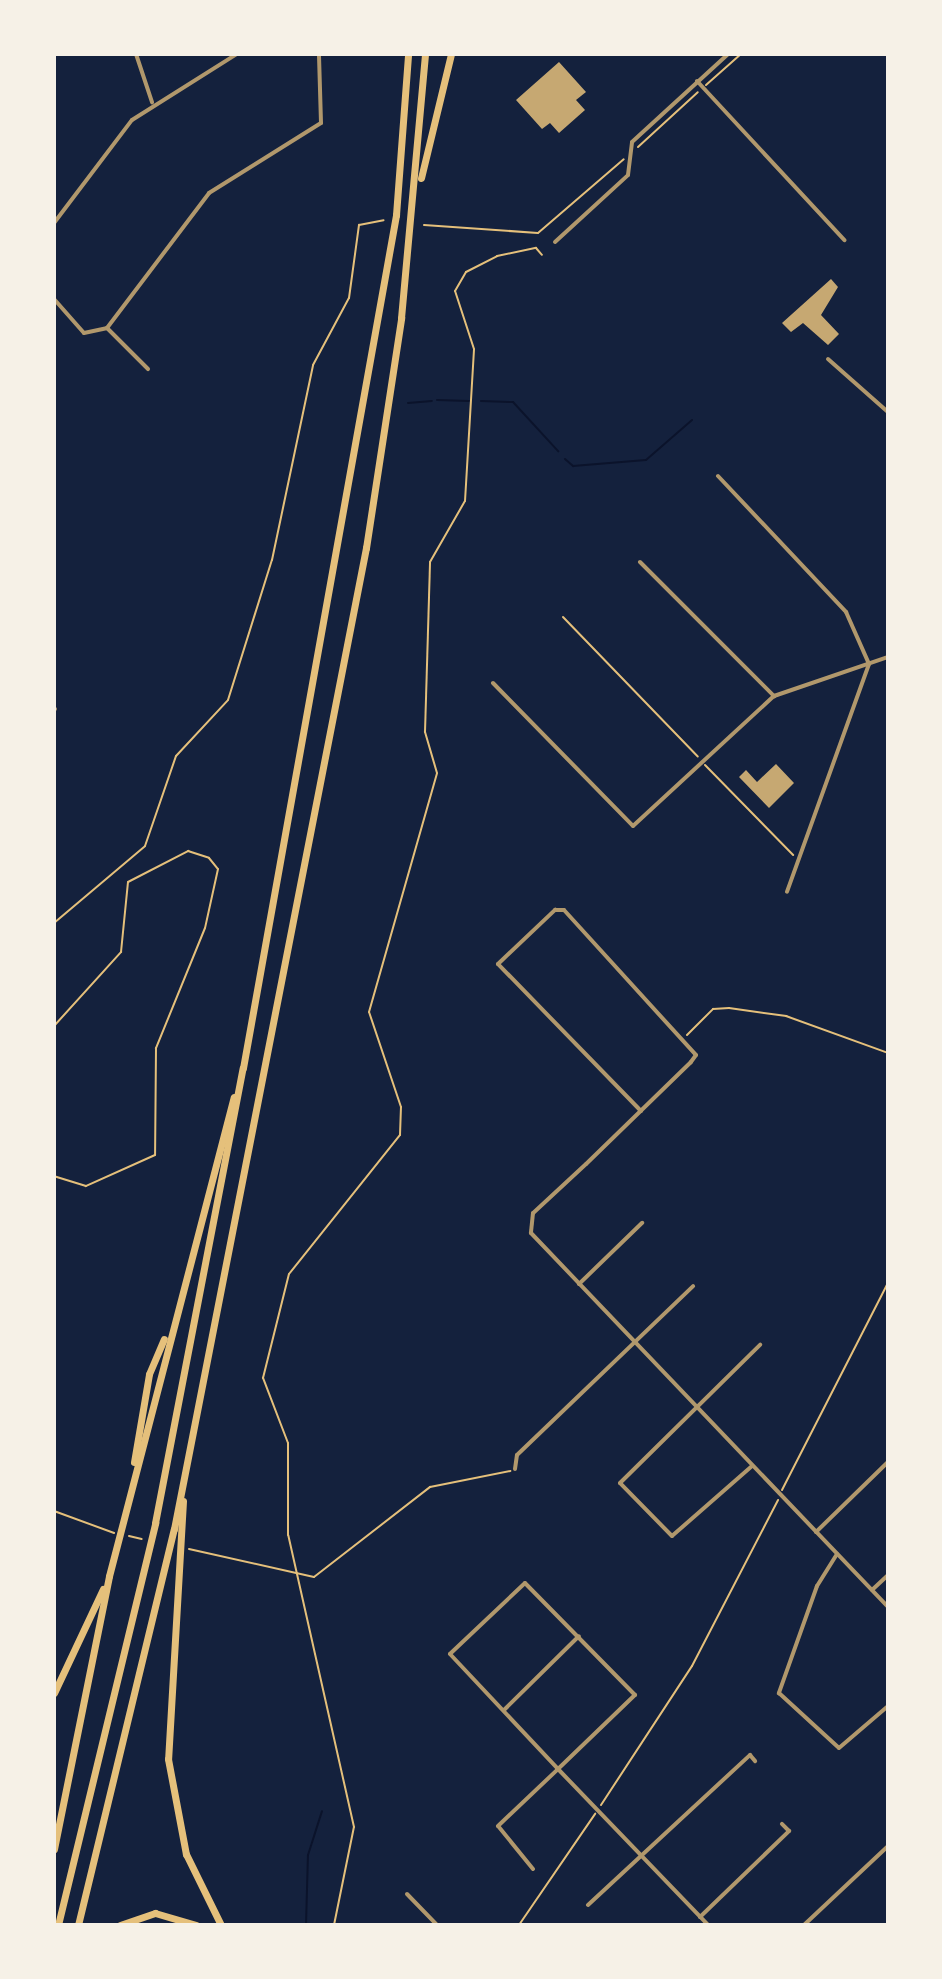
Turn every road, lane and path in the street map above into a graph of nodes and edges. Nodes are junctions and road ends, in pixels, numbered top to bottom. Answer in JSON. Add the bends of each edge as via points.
{"nodes":[{"id":1,"x":136,"y":54,"type":"edge"},
{"id":2,"x":237,"y":54,"type":"edge"},
{"id":3,"x":319,"y":54,"type":"edge"},
{"id":4,"x":408,"y":54,"type":"edge"},
{"id":5,"x":425,"y":54,"type":"edge"},
{"id":6,"x":451,"y":54,"type":"edge"},
{"id":7,"x":728,"y":54,"type":"edge"},
{"id":8,"x":741,"y":54,"type":"edge"},
{"id":9,"x":697,"y":81,"type":"junction"},
{"id":10,"x":703,"y":88,"type":"junction"},
{"id":11,"x":152,"y":102,"type":"junction"},
{"id":12,"x":631,"y":154,"type":"junction"},
{"id":13,"x":415,"y":203,"type":"junction"},
{"id":14,"x":384,"y":220,"type":"dead end"},
{"id":15,"x":54,"y":223,"type":"edge"},
{"id":16,"x":424,"y":225,"type":"dead end"},
{"id":17,"x":844,"y":240,"type":"dead end"},
{"id":18,"x":555,"y":242,"type":"dead end"},
{"id":19,"x":542,"y":255,"type":"dead end"},
{"id":20,"x":54,"y":299,"type":"edge"},
{"id":21,"x":107,"y":328,"type":"junction"},
{"id":22,"x":828,"y":359,"type":"dead end"},
{"id":23,"x":148,"y":369,"type":"dead end"},
{"id":24,"x":888,"y":412,"type":"edge"},
{"id":25,"x":718,"y":476,"type":"dead end"},
{"id":26,"x":640,"y":562,"type":"dead end"},
{"id":27,"x":563,"y":617,"type":"dead end"},
{"id":28,"x":888,"y":657,"type":"edge"},
{"id":29,"x":869,"y":664,"type":"junction"},
{"id":30,"x":493,"y":683,"type":"dead end"},
{"id":31,"x":774,"y":696,"type":"junction"},
{"id":32,"x":703,"y":763,"type":"junction"},
{"id":33,"x":796,"y":857,"type":"junction"},
{"id":34,"x":787,"y":892,"type":"dead end"},
{"id":35,"x":54,"y":923,"type":"edge"},
{"id":36,"x":54,"y":1026,"type":"edge"},
{"id":37,"x":686,"y":1037,"type":"junction"},
{"id":38,"x":888,"y":1053,"type":"edge"},
{"id":39,"x":243,"y":1068,"type":"junction"},
{"id":40,"x":641,"y":1111,"type":"junction"},
{"id":41,"x":54,"y":1176,"type":"edge"},
{"id":42,"x":642,"y":1223,"type":"dead end"},
{"id":43,"x":888,"y":1283,"type":"edge"},
{"id":44,"x":579,"y":1284,"type":"junction"},
{"id":45,"x":693,"y":1286,"type":"dead end"},
{"id":46,"x":635,"y":1343,"type":"junction"},
{"id":47,"x":760,"y":1345,"type":"dead end"},
{"id":48,"x":697,"y":1406,"type":"junction"},
{"id":49,"x":888,"y":1462,"type":"edge"},
{"id":50,"x":753,"y":1466,"type":"junction"},
{"id":51,"x":515,"y":1469,"type":"joint"},
{"id":52,"x":185,"y":1475,"type":"junction"},
{"id":53,"x":781,"y":1495,"type":"junction"},
{"id":54,"x":54,"y":1511,"type":"edge"},
{"id":55,"x":816,"y":1532,"type":"junction"},
{"id":56,"x":116,"y":1533,"type":"dead end"},
{"id":57,"x":125,"y":1535,"type":"dead end"},
{"id":58,"x":143,"y":1539,"type":"dead end"},
{"id":59,"x":188,"y":1549,"type":"dead end"},
{"id":60,"x":837,"y":1554,"type":"junction"},
{"id":61,"x":297,"y":1572,"type":"junction"},
{"id":62,"x":888,"y":1575,"type":"edge"},
{"id":63,"x":109,"y":1576,"type":"junction"},
{"id":64,"x":872,"y":1590,"type":"junction"},
{"id":65,"x":888,"y":1607,"type":"edge"},
{"id":66,"x":579,"y":1636,"type":"junction"},
{"id":67,"x":54,"y":1693,"type":"edge"},
{"id":68,"x":888,"y":1706,"type":"edge"},
{"id":69,"x":504,"y":1710,"type":"junction"},
{"id":70,"x":755,"y":1761,"type":"dead end"},
{"id":71,"x":558,"y":1769,"type":"junction"},
{"id":72,"x":598,"y":1810,"type":"junction"},
{"id":73,"x":782,"y":1824,"type":"dead end"},
{"id":74,"x":888,"y":1846,"type":"edge"},
{"id":75,"x":54,"y":1849,"type":"edge"},
{"id":76,"x":644,"y":1858,"type":"junction"},
{"id":77,"x":533,"y":1869,"type":"dead end"},
{"id":78,"x":407,"y":1894,"type":"dead end"},
{"id":79,"x":588,"y":1905,"type":"dead end"},
{"id":80,"x":700,"y":1917,"type":"junction"},
{"id":81,"x":58,"y":1925,"type":"edge"},
{"id":82,"x":78,"y":1925,"type":"edge"},
{"id":83,"x":120,"y":1925,"type":"edge"},
{"id":84,"x":196,"y":1925,"type":"edge"},
{"id":85,"x":221,"y":1925,"type":"edge"},
{"id":86,"x":334,"y":1925,"type":"edge"},
{"id":87,"x":437,"y":1925,"type":"edge"},
{"id":88,"x":519,"y":1925,"type":"edge"},
{"id":89,"x":708,"y":1925,"type":"edge"},
{"id":90,"x":804,"y":1925,"type":"edge"}],
"edges":[{"from":1,"to":11,"type":"street"},
{"from":2,"to":11,"type":"street"},
{"from":3,"to":21,"type":"street","via":[[321,123],[209,193]]},
{"from":4,"to":39,"type":"highway","via":[[396,215]]},
{"from":5,"to":13,"type":"highway"},
{"from":6,"to":13,"type":"highway"},
{"from":7,"to":9,"type":"street"},
{"from":8,"to":10,"type":"path"},
{"from":9,"to":10,"type":"street"},
{"from":9,"to":12,"type":"street","via":[[632,142]]},
{"from":10,"to":12,"type":"path"},
{"from":10,"to":17,"type":"street"},
{"from":11,"to":15,"type":"street"},
{"from":12,"to":16,"type":"path","via":[[538,233]]},
{"from":12,"to":18,"type":"street","via":[[628,175]]},
{"from":13,"to":52,"type":"highway","via":[[366,548]]},
{"from":14,"to":35,"type":"path","via":[[359,225],[349,298],[313,365],[272,560],[230,696],[176,756],[145,846]]},
{"from":19,"to":61,"type":"path","via":[[536,248],[497,256],[466,272],[455,291],[474,349],[462,512],[430,562],[425,732],[437,773],[369,1012],[401,1107],[400,1135],[289,1274],[263,1378],[288,1443],[288,1535]]},
{"from":20,"to":21,"type":"street","via":[[84,333]]},
{"from":21,"to":23,"type":"street"},
{"from":22,"to":24,"type":"street"},
{"from":25,"to":29,"type":"street","via":[[846,612]]},
{"from":26,"to":31,"type":"street"},
{"from":27,"to":32,"type":"path"},
{"from":28,"to":29,"type":"street"},
{"from":29,"to":31,"type":"street"},
{"from":29,"to":33,"type":"street"},
{"from":30,"to":32,"type":"street","via":[[628,825],[639,823]]},
{"from":31,"to":32,"type":"street"},
{"from":32,"to":33,"type":"path"},
{"from":33,"to":34,"type":"street"},
{"from":36,"to":41,"type":"path","via":[[121,952],[128,882],[188,851],[209,858],[218,869],[205,928],[156,1048],[155,1155],[86,1186]]},
{"from":37,"to":38,"type":"path","via":[[713,1009],[729,1008],[786,1016]]},
{"from":37,"to":40,"type":"street","via":[[696,1047],[691,1062]]},
{"from":37,"to":40,"type":"street","via":[[564,910],[555,910],[498,964]]},
{"from":39,"to":63,"type":"highway","via":[[173,1318],[149,1374],[133,1481]]},
{"from":39,"to":81,"type":"highway","via":[[152,1538]]},
{"from":40,"to":44,"type":"street","via":[[528,1222]]},
{"from":42,"to":44,"type":"street"},
{"from":43,"to":53,"type":"path"},
{"from":44,"to":46,"type":"street"},
{"from":45,"to":46,"type":"street"},
{"from":46,"to":48,"type":"street"},
{"from":46,"to":51,"type":"street","via":[[517,1455]]},
{"from":47,"to":48,"type":"street"},
{"from":48,"to":50,"type":"street"},
{"from":48,"to":50,"type":"street","via":[[620,1483],[672,1536]]},
{"from":49,"to":55,"type":"street"},
{"from":50,"to":53,"type":"street"},
{"from":51,"to":61,"type":"path","via":[[430,1487],[314,1577]]},
{"from":52,"to":82,"type":"highway"},
{"from":52,"to":85,"type":"highway","via":[[168,1759],[186,1854]]},
{"from":53,"to":55,"type":"street"},
{"from":53,"to":72,"type":"path","via":[[692,1666]]},
{"from":54,"to":56,"type":"path"},
{"from":55,"to":60,"type":"street"},
{"from":57,"to":58,"type":"path"},
{"from":59,"to":61,"type":"path"},
{"from":60,"to":64,"type":"street"},
{"from":60,"to":68,"type":"street","via":[[795,1639],[779,1693],[839,1748]]},
{"from":61,"to":86,"type":"path","via":[[354,1827]]},
{"from":62,"to":64,"type":"street"},
{"from":63,"to":67,"type":"highway"},
{"from":63,"to":75,"type":"highway"},
{"from":64,"to":65,"type":"street"},
{"from":66,"to":69,"type":"street"},
{"from":66,"to":69,"type":"street","via":[[531,1586],[518,1587],[450,1654]]},
{"from":66,"to":71,"type":"street","via":[[635,1695]]},
{"from":69,"to":71,"type":"street"},
{"from":70,"to":76,"type":"street","via":[[750,1755]]},
{"from":71,"to":72,"type":"street"},
{"from":71,"to":77,"type":"street","via":[[498,1826]]},
{"from":72,"to":76,"type":"street"},
{"from":72,"to":88,"type":"path"},
{"from":73,"to":80,"type":"street","via":[[789,1831]]},
{"from":74,"to":90,"type":"street"},
{"from":76,"to":79,"type":"street"},
{"from":76,"to":80,"type":"street"},
{"from":78,"to":87,"type":"street"},
{"from":80,"to":89,"type":"street"},
{"from":83,"to":84,"type":"highway","via":[[155,1913]]}]}
